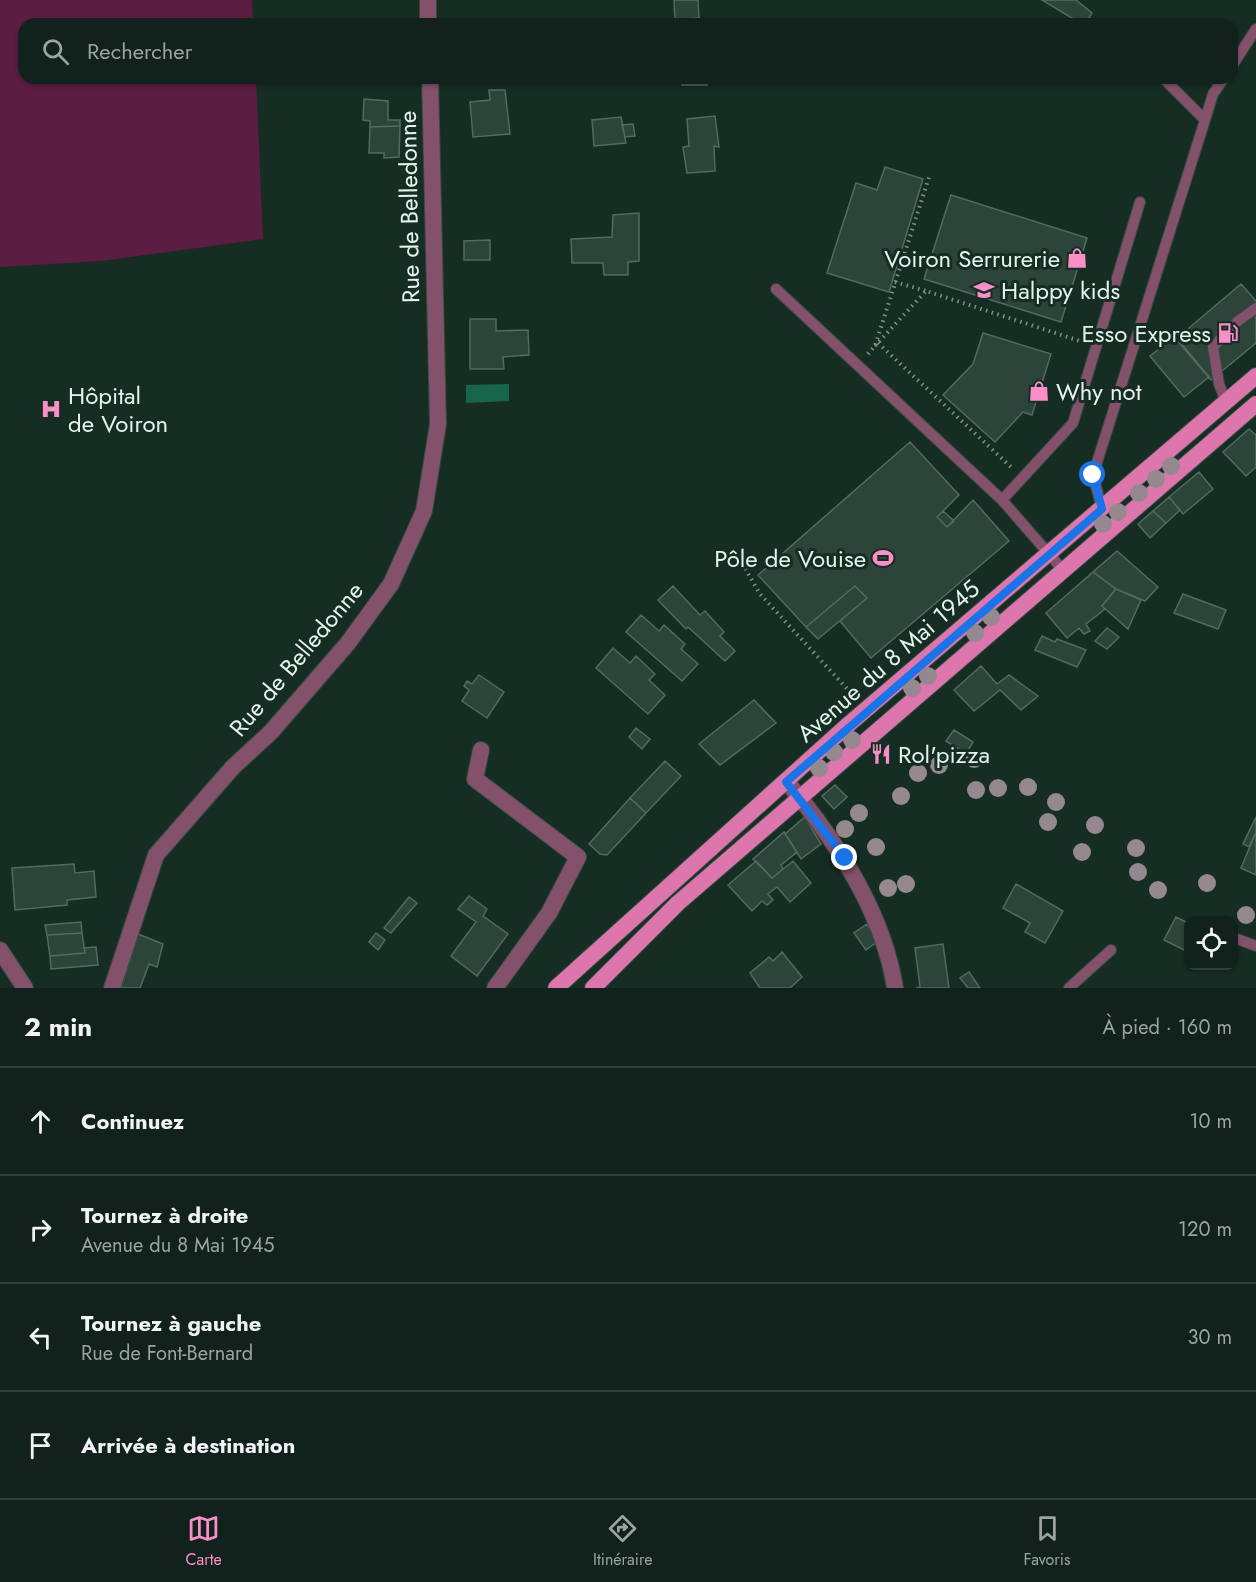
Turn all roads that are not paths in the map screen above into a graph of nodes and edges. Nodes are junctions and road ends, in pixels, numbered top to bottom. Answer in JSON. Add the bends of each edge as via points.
{"nodes":[{"id":1,"x":428,"y":0,"type":"edge"},
{"id":2,"x":428,"y":18,"type":"edge"},
{"id":3,"x":1256,"y":29,"type":"edge"},
{"id":4,"x":1238,"y":57,"type":"edge"},
{"id":5,"x":430,"y":84,"type":"edge"},
{"id":6,"x":1169,"y":84,"type":"edge"},
{"id":7,"x":1220,"y":84,"type":"edge"},
{"id":8,"x":1205,"y":120,"type":"junction"},
{"id":9,"x":1140,"y":202,"type":"dead end"},
{"id":10,"x":776,"y":289,"type":"dead end"},
{"id":11,"x":1256,"y":308,"type":"edge"},
{"id":12,"x":1256,"y":376,"type":"edge"},
{"id":13,"x":1226,"y":402,"type":"junction"},
{"id":14,"x":1256,"y":404,"type":"edge"},
{"id":15,"x":1002,"y":500,"type":"junction"},
{"id":16,"x":1102,"y":509,"type":"junction"},
{"id":17,"x":1048,"y":555,"type":"junction"},
{"id":18,"x":1063,"y":570,"type":"junction"},
{"id":19,"x":481,"y":750,"type":"dead end"},
{"id":20,"x":786,"y":782,"type":"junction"},
{"id":21,"x":800,"y":798,"type":"junction"},
{"id":22,"x":1238,"y":939,"type":"edge"},
{"id":23,"x":1256,"y":946,"type":"edge"},
{"id":24,"x":0,"y":950,"type":"edge"},
{"id":25,"x":1111,"y":950,"type":"dead end"},
{"id":26,"x":25,"y":988,"type":"edge"},
{"id":27,"x":112,"y":988,"type":"edge"},
{"id":28,"x":495,"y":988,"type":"edge"},
{"id":29,"x":556,"y":988,"type":"edge"},
{"id":30,"x":593,"y":988,"type":"edge"},
{"id":31,"x":895,"y":988,"type":"edge"},
{"id":32,"x":1069,"y":988,"type":"edge"}],
"edges":[{"from":1,"to":2,"type":"street"},
{"from":3,"to":4,"type":"lane"},
{"from":5,"to":27,"type":"street","name":"Rue de Belledonne","via":[[438,424],[424,511],[391,584],[348,643],[156,855]]},
{"from":6,"to":8,"type":"lane"},
{"from":7,"to":8,"type":"lane"},
{"from":8,"to":16,"type":"lane","via":[[1093,475]]},
{"from":9,"to":15,"type":"lane","via":[[1073,423]]},
{"from":10,"to":15,"type":"lane"},
{"from":11,"to":13,"type":"lane","via":[[1213,347]]},
{"from":12,"to":13,"type":"main road","name":"Avenue du 8 Mai 1945"},
{"from":13,"to":16,"type":"main road","name":"Avenue du 8 Mai 1945"},
{"from":14,"to":18,"type":"main road","name":"Avenue du 8 Mai 1945"},
{"from":15,"to":17,"type":"lane"},
{"from":16,"to":17,"type":"main road","name":"Avenue du 8 Mai 1945"},
{"from":17,"to":18,"type":"lane"},
{"from":17,"to":20,"type":"main road","name":"Avenue du 8 Mai 1945"},
{"from":18,"to":21,"type":"main road","name":"Avenue du 8 Mai 1945"},
{"from":19,"to":28,"type":"street","via":[[475,778],[578,857],[549,913]]},
{"from":20,"to":21,"type":"street"},
{"from":20,"to":29,"type":"main road","name":"Avenue du 8 Mai 1945"},
{"from":21,"to":30,"type":"main road","name":"Avenue du 8 Mai 1945","via":[[678,903]]},
{"from":21,"to":31,"type":"street","via":[[845,858],[890,955]]},
{"from":22,"to":23,"type":"lane"},
{"from":24,"to":26,"type":"street"},
{"from":25,"to":32,"type":"lane"}]}
